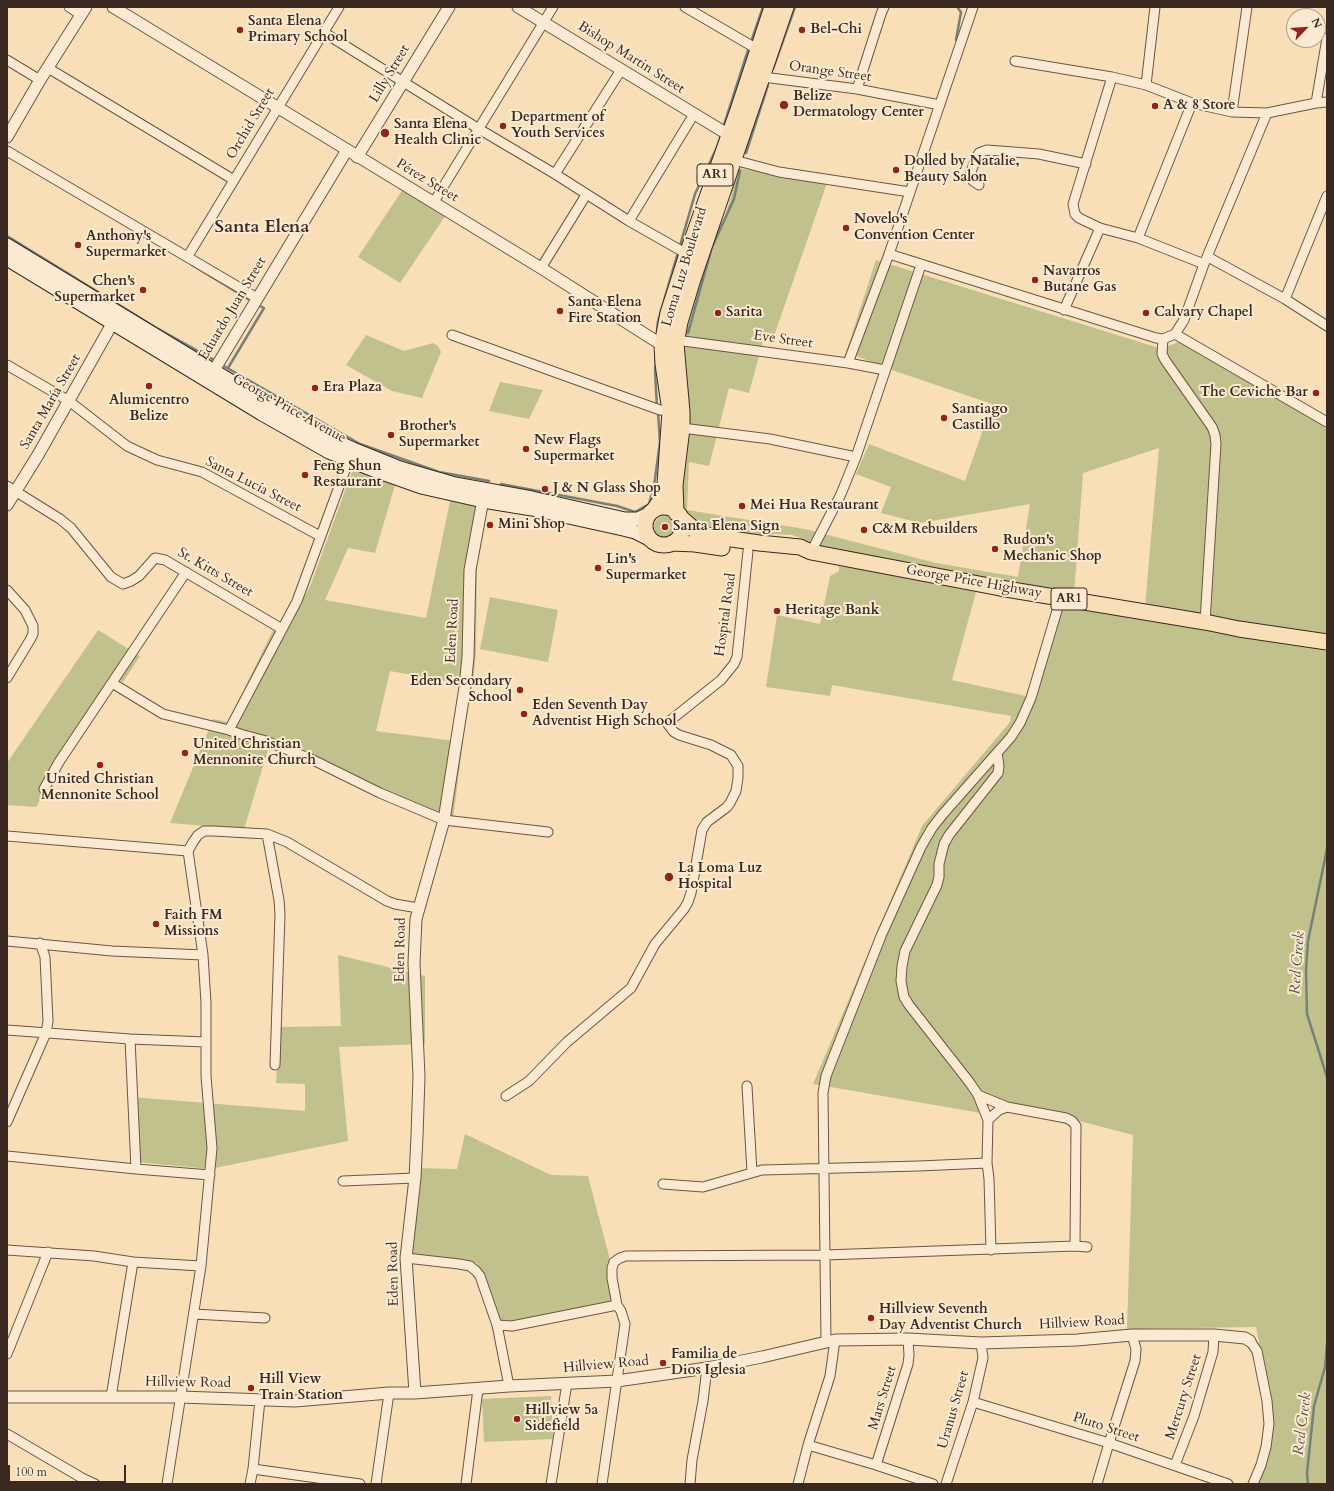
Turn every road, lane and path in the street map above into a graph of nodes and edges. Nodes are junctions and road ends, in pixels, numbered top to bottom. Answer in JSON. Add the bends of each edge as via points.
{"nodes":[{"id":1,"x":69,"y":7,"type":"edge"},
{"id":2,"x":113,"y":7,"type":"edge"},
{"id":3,"x":339,"y":7,"type":"edge"},
{"id":4,"x":449,"y":7,"type":"edge"},
{"id":5,"x":518,"y":7,"type":"edge"},
{"id":6,"x":553,"y":7,"type":"edge"},
{"id":7,"x":685,"y":7,"type":"edge"},
{"id":8,"x":772,"y":7,"type":"edge"},
{"id":9,"x":786,"y":7,"type":"edge"},
{"id":10,"x":884,"y":7,"type":"edge"},
{"id":11,"x":964,"y":7,"type":"edge"},
{"id":12,"x":1155,"y":7,"type":"edge"},
{"id":13,"x":1247,"y":7,"type":"edge"},
{"id":14,"x":84,"y":11,"type":"edge"},
{"id":15,"x":972,"y":11,"type":"edge"},
{"id":16,"x":544,"y":23,"type":"junction"},
{"id":17,"x":323,"y":32,"type":"junction"},
{"id":18,"x":1327,"y":38,"type":"edge"},
{"id":19,"x":757,"y":49,"type":"junction"},
{"id":20,"x":7,"y":60,"type":"edge"},
{"id":21,"x":1015,"y":61,"type":"dead end"},
{"id":22,"x":48,"y":68,"type":"junction"},
{"id":23,"x":621,"y":70,"type":"junction"},
{"id":24,"x":763,"y":77,"type":"junction"},
{"id":25,"x":1112,"y":77,"type":"junction"},
{"id":26,"x":40,"y":80,"type":"junction"},
{"id":27,"x":403,"y":81,"type":"junction"},
{"id":28,"x":1146,"y":85,"type":"junction"},
{"id":29,"x":857,"y":89,"type":"junction"},
{"id":30,"x":1327,"y":102,"type":"edge"},
{"id":31,"x":1192,"y":103,"type":"junction"},
{"id":32,"x":1316,"y":103,"type":"junction"},
{"id":33,"x":940,"y":105,"type":"junction"},
{"id":34,"x":278,"y":107,"type":"junction"},
{"id":35,"x":1232,"y":112,"type":"junction"},
{"id":36,"x":1267,"y":113,"type":"junction"},
{"id":37,"x":694,"y":114,"type":"junction"},
{"id":38,"x":479,"y":129,"type":"junction"},
{"id":39,"x":729,"y":135,"type":"junction"},
{"id":40,"x":7,"y":137,"type":"edge"},
{"id":41,"x":347,"y":150,"type":"junction"},
{"id":42,"x":7,"y":151,"type":"edge"},
{"id":43,"x":358,"y":156,"type":"junction"},
{"id":44,"x":734,"y":160,"type":"junction"},
{"id":45,"x":1086,"y":164,"type":"junction"},
{"id":46,"x":555,"y":174,"type":"junction"},
{"id":47,"x":234,"y":180,"type":"junction"},
{"id":48,"x":979,"y":185,"type":"dead end"},
{"id":49,"x":910,"y":192,"type":"junction"},
{"id":50,"x":586,"y":195,"type":"junction"},
{"id":51,"x":1327,"y":196,"type":"edge"},
{"id":52,"x":434,"y":202,"type":"junction"},
{"id":53,"x":629,"y":221,"type":"junction"},
{"id":54,"x":1100,"y":228,"type":"junction"},
{"id":55,"x":1138,"y":238,"type":"junction"},
{"id":56,"x":7,"y":245,"type":"edge"},
{"id":57,"x":687,"y":254,"type":"junction"},
{"id":58,"x":889,"y":254,"type":"junction"},
{"id":59,"x":188,"y":256,"type":"junction"},
{"id":60,"x":7,"y":259,"type":"edge"},
{"id":61,"x":1206,"y":261,"type":"junction"},
{"id":62,"x":921,"y":265,"type":"junction"},
{"id":63,"x":541,"y":268,"type":"junction"},
{"id":64,"x":257,"y":298,"type":"junction"},
{"id":65,"x":1284,"y":299,"type":"junction"},
{"id":66,"x":1064,"y":310,"type":"junction"},
{"id":67,"x":116,"y":318,"type":"junction"},
{"id":68,"x":1327,"y":326,"type":"edge"},
{"id":69,"x":1175,"y":334,"type":"junction"},
{"id":70,"x":452,"y":335,"type":"dead end"},
{"id":71,"x":1163,"y":339,"type":"junction"},
{"id":72,"x":669,"y":342,"type":"junction"},
{"id":73,"x":848,"y":363,"type":"junction"},
{"id":74,"x":7,"y":365,"type":"edge"},
{"id":75,"x":885,"y":370,"type":"junction"},
{"id":76,"x":211,"y":375,"type":"junction"},
{"id":77,"x":69,"y":401,"type":"junction"},
{"id":78,"x":670,"y":411,"type":"junction"},
{"id":79,"x":1327,"y":422,"type":"edge"},
{"id":80,"x":682,"y":428,"type":"junction"},
{"id":81,"x":351,"y":454,"type":"junction"},
{"id":82,"x":856,"y":457,"type":"junction"},
{"id":83,"x":11,"y":488,"type":"edge"},
{"id":84,"x":484,"y":495,"type":"junction"},
{"id":85,"x":7,"y":505,"type":"edge"},
{"id":86,"x":651,"y":512,"type":"junction"},
{"id":87,"x":678,"y":515,"type":"junction"},
{"id":88,"x":320,"y":536,"type":"junction"},
{"id":89,"x":651,"y":540,"type":"junction"},
{"id":90,"x":672,"y":543,"type":"junction"},
{"id":91,"x":748,"y":551,"type":"junction"},
{"id":92,"x":811,"y":552,"type":"junction"},
{"id":93,"x":186,"y":572,"type":"junction"},
{"id":94,"x":7,"y":590,"type":"edge"},
{"id":95,"x":1062,"y":597,"type":"junction"},
{"id":96,"x":1205,"y":622,"type":"junction"},
{"id":97,"x":282,"y":629,"type":"junction"},
{"id":98,"x":1327,"y":642,"type":"edge"},
{"id":99,"x":7,"y":678,"type":"edge"},
{"id":100,"x":112,"y":683,"type":"junction"},
{"id":101,"x":229,"y":730,"type":"junction"},
{"id":102,"x":997,"y":753,"type":"junction"},
{"id":103,"x":44,"y":789,"type":"dead end"},
{"id":104,"x":444,"y":820,"type":"junction"},
{"id":105,"x":548,"y":832,"type":"dead end"},
{"id":106,"x":267,"y":834,"type":"junction"},
{"id":107,"x":7,"y":836,"type":"edge"},
{"id":108,"x":188,"y":852,"type":"junction"},
{"id":109,"x":418,"y":908,"type":"junction"},
{"id":110,"x":7,"y":941,"type":"edge"},
{"id":111,"x":40,"y":943,"type":"junction"},
{"id":112,"x":203,"y":955,"type":"junction"},
{"id":113,"x":7,"y":1030,"type":"edge"},
{"id":114,"x":46,"y":1033,"type":"junction"},
{"id":115,"x":130,"y":1039,"type":"junction"},
{"id":116,"x":206,"y":1042,"type":"junction"},
{"id":117,"x":274,"y":1065,"type":"dead end"},
{"id":118,"x":747,"y":1086,"type":"dead end"},
{"id":119,"x":978,"y":1095,"type":"junction"},
{"id":120,"x":506,"y":1096,"type":"dead end"},
{"id":121,"x":1008,"y":1107,"type":"junction"},
{"id":122,"x":988,"y":1120,"type":"junction"},
{"id":123,"x":7,"y":1122,"type":"edge"},
{"id":124,"x":7,"y":1156,"type":"edge"},
{"id":125,"x":987,"y":1163,"type":"junction"},
{"id":126,"x":823,"y":1167,"type":"junction"},
{"id":127,"x":136,"y":1169,"type":"junction"},
{"id":128,"x":752,"y":1172,"type":"junction"},
{"id":129,"x":210,"y":1175,"type":"junction"},
{"id":130,"x":415,"y":1178,"type":"junction"},
{"id":131,"x":343,"y":1181,"type":"dead end"},
{"id":132,"x":663,"y":1184,"type":"dead end"},
{"id":133,"x":1075,"y":1246,"type":"junction"},
{"id":134,"x":1087,"y":1248,"type":"dead end"},
{"id":135,"x":7,"y":1250,"type":"edge"},
{"id":136,"x":991,"y":1250,"type":"junction"},
{"id":137,"x":48,"y":1252,"type":"junction"},
{"id":138,"x":825,"y":1255,"type":"junction"},
{"id":139,"x":406,"y":1258,"type":"junction"},
{"id":140,"x":133,"y":1262,"type":"junction"},
{"id":141,"x":201,"y":1266,"type":"junction"},
{"id":142,"x":617,"y":1305,"type":"junction"},
{"id":143,"x":194,"y":1314,"type":"junction"},
{"id":144,"x":265,"y":1318,"type":"dead end"},
{"id":145,"x":497,"y":1325,"type":"junction"},
{"id":146,"x":1132,"y":1335,"type":"junction"},
{"id":147,"x":1214,"y":1335,"type":"junction"},
{"id":148,"x":908,"y":1339,"type":"junction"},
{"id":149,"x":831,"y":1340,"type":"junction"},
{"id":150,"x":1250,"y":1341,"type":"joint"},
{"id":151,"x":981,"y":1343,"type":"junction"},
{"id":152,"x":7,"y":1354,"type":"edge"},
{"id":153,"x":707,"y":1368,"type":"junction"},
{"id":154,"x":617,"y":1381,"type":"junction"},
{"id":155,"x":567,"y":1383,"type":"junction"},
{"id":156,"x":509,"y":1386,"type":"junction"},
{"id":157,"x":478,"y":1389,"type":"junction"},
{"id":158,"x":389,"y":1393,"type":"junction"},
{"id":159,"x":415,"y":1393,"type":"junction"},
{"id":160,"x":7,"y":1397,"type":"edge"},
{"id":161,"x":180,"y":1397,"type":"junction"},
{"id":162,"x":111,"y":1398,"type":"junction"},
{"id":163,"x":260,"y":1400,"type":"junction"},
{"id":164,"x":973,"y":1402,"type":"junction"},
{"id":165,"x":7,"y":1434,"type":"edge"},
{"id":166,"x":1109,"y":1442,"type":"junction"},
{"id":167,"x":808,"y":1445,"type":"junction"},
{"id":168,"x":876,"y":1465,"type":"junction"},
{"id":169,"x":1175,"y":1466,"type":"junction"},
{"id":170,"x":253,"y":1469,"type":"junction"},
{"id":171,"x":95,"y":1484,"type":"edge"},
{"id":172,"x":167,"y":1484,"type":"edge"},
{"id":173,"x":250,"y":1484,"type":"edge"},
{"id":174,"x":360,"y":1484,"type":"edge"},
{"id":175,"x":376,"y":1484,"type":"edge"},
{"id":176,"x":466,"y":1484,"type":"edge"},
{"id":177,"x":551,"y":1484,"type":"edge"},
{"id":178,"x":602,"y":1484,"type":"edge"},
{"id":179,"x":690,"y":1484,"type":"edge"},
{"id":180,"x":798,"y":1484,"type":"edge"},
{"id":181,"x":933,"y":1484,"type":"edge"},
{"id":182,"x":946,"y":1484,"type":"edge"},
{"id":183,"x":1097,"y":1484,"type":"edge"},
{"id":184,"x":1228,"y":1484,"type":"edge"},
{"id":185,"x":1253,"y":1484,"type":"edge"}],
"edges":[{"from":1,"to":14,"type":"street"},
{"from":2,"to":34,"type":"street","name":"Pérez Street"},
{"from":3,"to":17,"type":"street","name":"Orchid Street"},
{"from":4,"to":27,"type":"street","name":"Lilly Street"},
{"from":5,"to":16,"type":"street","name":"Bishop Martin Street"},
{"from":6,"to":16,"type":"street"},
{"from":7,"to":19,"type":"street"},
{"from":8,"to":19,"type":"highway","name":"Loma Luz Boulevard","number":"AR1"},
{"from":9,"to":24,"type":"highway","name":"Loma Luz Boulevard","number":"AR1"},
{"from":10,"to":29,"type":"street"},
{"from":11,"to":15,"type":"street"},
{"from":12,"to":28,"type":"street"},
{"from":13,"to":35,"type":"street"},
{"from":14,"to":22,"type":"street"},
{"from":15,"to":33,"type":"street"},
{"from":16,"to":23,"type":"street","name":"Bishop Martin Street"},
{"from":16,"to":38,"type":"street"},
{"from":17,"to":27,"type":"street"},
{"from":17,"to":34,"type":"street","name":"Orchid Street"},
{"from":18,"to":32,"type":"street"},
{"from":19,"to":39,"type":"highway","name":"Loma Luz Boulevard","number":"AR1"},
{"from":20,"to":26,"type":"street"},
{"from":21,"to":25,"type":"street"},
{"from":22,"to":26,"type":"street"},
{"from":22,"to":47,"type":"street"},
{"from":23,"to":37,"type":"street","name":"Bishop Martin Street"},
{"from":23,"to":46,"type":"street"},
{"from":24,"to":29,"type":"street","name":"Orange Street"},
{"from":24,"to":44,"type":"highway","name":"Loma Luz Boulevard","number":"AR1"},
{"from":25,"to":28,"type":"street"},
{"from":25,"to":45,"type":"street"},
{"from":26,"to":40,"type":"street"},
{"from":27,"to":38,"type":"street"},
{"from":27,"to":43,"type":"street","name":"Lilly Street"},
{"from":28,"to":31,"type":"street"},
{"from":29,"to":33,"type":"street","name":"Orange Street"},
{"from":30,"to":32,"type":"street"},
{"from":31,"to":35,"type":"street"},
{"from":31,"to":55,"type":"street"},
{"from":32,"to":36,"type":"street"},
{"from":33,"to":49,"type":"street"},
{"from":34,"to":41,"type":"street","name":"Pérez Street"},
{"from":34,"to":47,"type":"street","name":"Orchid Street"},
{"from":35,"to":36,"type":"street"},
{"from":36,"to":61,"type":"street"},
{"from":37,"to":39,"type":"street","name":"Bishop Martin Street"},
{"from":37,"to":53,"type":"street"},
{"from":38,"to":46,"type":"street"},
{"from":38,"to":52,"type":"street"},
{"from":39,"to":57,"type":"highway","name":"Loma Luz Boulevard","number":"AR1"},
{"from":41,"to":43,"type":"street","name":"Pérez Street"},
{"from":41,"to":64,"type":"street","name":"Eduardo Juan Street"},
{"from":42,"to":59,"type":"street"},
{"from":43,"to":52,"type":"street","name":"Pérez Street"},
{"from":44,"to":49,"type":"street","via":[[779,172]]},
{"from":44,"to":72,"type":"highway","name":"Loma Luz Boulevard","number":"AR1"},
{"from":45,"to":48,"type":"street","via":[[1039,154],[986,150],[979,153],[970,175],[973,182]]},
{"from":45,"to":54,"type":"street","via":[[1073,210],[1079,218]]},
{"from":46,"to":50,"type":"street"},
{"from":47,"to":59,"type":"street","name":"Orchid Street"},
{"from":49,"to":58,"type":"street"},
{"from":50,"to":53,"type":"street"},
{"from":50,"to":63,"type":"street"},
{"from":51,"to":65,"type":"street"},
{"from":52,"to":63,"type":"street","name":"Pérez Street"},
{"from":53,"to":57,"type":"street"},
{"from":54,"to":55,"type":"street"},
{"from":54,"to":66,"type":"street"},
{"from":55,"to":61,"type":"street"},
{"from":56,"to":67,"type":"main road","name":"George Price Avenue"},
{"from":57,"to":72,"type":"highway","name":"Loma Luz Boulevard","number":"AR1","via":[[668,313]]},
{"from":58,"to":62,"type":"street"},
{"from":58,"to":73,"type":"street"},
{"from":59,"to":64,"type":"street"},
{"from":60,"to":67,"type":"main road","name":"George Price Avenue"},
{"from":61,"to":65,"type":"street"},
{"from":61,"to":69,"type":"street","via":[[1184,320]]},
{"from":62,"to":66,"type":"street"},
{"from":62,"to":75,"type":"street"},
{"from":63,"to":72,"type":"street","name":"Pérez Street"},
{"from":64,"to":76,"type":"street","name":"Eduardo Juan Street"},
{"from":65,"to":68,"type":"street"},
{"from":66,"to":71,"type":"street"},
{"from":67,"to":76,"type":"main road","name":"George Price Avenue"},
{"from":67,"to":77,"type":"street","name":"Santa María Street"},
{"from":69,"to":71,"type":"street"},
{"from":69,"to":79,"type":"street"},
{"from":70,"to":78,"type":"street"},
{"from":71,"to":96,"type":"street","via":[[1162,354],[1165,360],[1215,435]]},
{"from":72,"to":73,"type":"street","name":"Eve Street"},
{"from":72,"to":78,"type":"highway","name":"Loma Luz Boulevard","number":"AR1","via":[[663,364]]},
{"from":72,"to":80,"type":"highway","name":"Loma Luz Boulevard","number":"AR1","via":[[677,361]]},
{"from":73,"to":75,"type":"street","name":"Eve Street"},
{"from":74,"to":77,"type":"street","name":"Santa Lucía Street"},
{"from":75,"to":82,"type":"street"},
{"from":76,"to":81,"type":"main road","name":"George Price Avenue","via":[[310,442],[328,452]]},
{"from":77,"to":83,"type":"street","name":"Santa María Street"},
{"from":77,"to":88,"type":"street","name":"Santa Lucía Street","via":[[127,446],[157,460],[202,472]]},
{"from":78,"to":86,"type":"highway","name":"Loma Luz Boulevard","number":"AR1","via":[[665,484],[662,498]]},
{"from":80,"to":82,"type":"street","via":[[770,439]]},
{"from":80,"to":87,"type":"highway","name":"Loma Luz Boulevard","number":"AR1","via":[[675,485]]},
{"from":81,"to":84,"type":"main road","name":"George Price Avenue","via":[[376,471],[421,487]]},
{"from":81,"to":88,"type":"street"},
{"from":82,"to":92,"type":"street","via":[[841,494]]},
{"from":83,"to":85,"type":"street","name":"Santa María Street"},
{"from":83,"to":93,"type":"street","name":"St. Kitts Street","via":[[71,528],[111,577],[123,584],[139,576],[155,558],[165,560]]},
{"from":84,"to":86,"type":"main road","name":"George Price Avenue","via":[[532,498],[625,519],[638,519]]},
{"from":84,"to":89,"type":"main road","name":"George Price Avenue","via":[[532,509],[623,529]]},
{"from":84,"to":104,"type":"street","name":"Eden Road","via":[[470,570],[465,687]]},
{"from":86,"to":87,"type":"highway","via":[[668,508]]},
{"from":86,"to":89,"type":"highway","via":[[645,525]]},
{"from":87,"to":90,"type":"highway","via":[[682,523],[681,535]]},
{"from":87,"to":92,"type":"highway","name":"George Price Highway","number":"AR1","via":[[696,531],[705,535],[800,547]]},
{"from":88,"to":97,"type":"street","via":[[297,601]]},
{"from":89,"to":90,"type":"highway","via":[[661,545]]},
{"from":90,"to":91,"type":"highway","name":"George Price Highway","number":"AR1"},
{"from":91,"to":92,"type":"highway","name":"George Price Highway","number":"AR1","via":[[799,555]]},
{"from":91,"to":120,"type":"street","name":"Hospital Road","via":[[734,664],[721,680],[667,723],[679,735],[711,745],[731,755],[738,766],[736,791],[730,803],[707,822],[702,830],[688,902],[655,944],[631,988],[567,1042],[529,1081]]},
{"from":92,"to":95,"type":"highway","name":"George Price Highway","number":"AR1","via":[[1000,588]]},
{"from":93,"to":97,"type":"street","name":"St. Kitts Street"},
{"from":93,"to":100,"type":"street"},
{"from":94,"to":99,"type":"street","via":[[25,610],[33,626],[33,634]]},
{"from":95,"to":96,"type":"highway","name":"George Price Highway","number":"AR1"},
{"from":95,"to":102,"type":"street","via":[[1031,698],[1011,737]]},
{"from":96,"to":98,"type":"highway","name":"George Price Highway","number":"AR1"},
{"from":97,"to":101,"type":"street"},
{"from":100,"to":101,"type":"street","via":[[163,714]]},
{"from":100,"to":103,"type":"street"},
{"from":101,"to":104,"type":"street","via":[[266,741],[313,760],[380,793]]},
{"from":102,"to":119,"type":"street","via":[[998,772],[944,844],[937,885],[905,951],[901,981],[904,997],[909,1005]]},
{"from":102,"to":126,"type":"street","via":[[932,828],[881,936],[826,1076],[823,1093]]},
{"from":104,"to":105,"type":"street"},
{"from":104,"to":109,"type":"street","name":"Eden Road"},
{"from":106,"to":108,"type":"street","via":[[204,831],[198,835]]},
{"from":106,"to":109,"type":"street","via":[[287,842],[387,901]]},
{"from":106,"to":117,"type":"street","via":[[280,914]]},
{"from":107,"to":108,"type":"street"},
{"from":108,"to":112,"type":"street"},
{"from":109,"to":130,"type":"street","name":"Eden Road","via":[[414,963],[418,1077]]},
{"from":110,"to":111,"type":"street"},
{"from":111,"to":112,"type":"street","via":[[112,951]]},
{"from":111,"to":114,"type":"street","via":[[45,957],[48,1021]]},
{"from":112,"to":116,"type":"street"},
{"from":113,"to":114,"type":"street"},
{"from":114,"to":115,"type":"street"},
{"from":114,"to":123,"type":"street"},
{"from":115,"to":116,"type":"street"},
{"from":115,"to":127,"type":"street"},
{"from":116,"to":129,"type":"street","via":[[212,1148]]},
{"from":118,"to":128,"type":"street"},
{"from":119,"to":121,"type":"street"},
{"from":119,"to":122,"type":"street"},
{"from":121,"to":122,"type":"street","via":[[999,1110]]},
{"from":121,"to":133,"type":"street","via":[[1066,1118],[1076,1126]]},
{"from":122,"to":125,"type":"street"},
{"from":124,"to":127,"type":"street"},
{"from":125,"to":126,"type":"street"},
{"from":125,"to":136,"type":"street","via":[[990,1180]]},
{"from":126,"to":128,"type":"street"},
{"from":126,"to":138,"type":"street"},
{"from":127,"to":129,"type":"street"},
{"from":128,"to":132,"type":"street","via":[[703,1187]]},
{"from":129,"to":141,"type":"street"},
{"from":130,"to":131,"type":"street"},
{"from":130,"to":139,"type":"street","name":"Eden Road"},
{"from":133,"to":134,"type":"street"},
{"from":133,"to":136,"type":"street"},
{"from":135,"to":137,"type":"street"},
{"from":136,"to":138,"type":"street"},
{"from":137,"to":140,"type":"street"},
{"from":137,"to":152,"type":"street"},
{"from":138,"to":142,"type":"street","via":[[626,1256],[614,1262],[612,1268]]},
{"from":138,"to":149,"type":"street"},
{"from":139,"to":145,"type":"street","via":[[459,1264],[476,1270]]},
{"from":139,"to":159,"type":"street","name":"Eden Road"},
{"from":140,"to":141,"type":"street"},
{"from":140,"to":162,"type":"street"},
{"from":141,"to":143,"type":"street"},
{"from":142,"to":145,"type":"street","via":[[512,1326]]},
{"from":142,"to":154,"type":"street","via":[[625,1324]]},
{"from":143,"to":144,"type":"street"},
{"from":143,"to":161,"type":"street"},
{"from":145,"to":156,"type":"street"},
{"from":146,"to":147,"type":"street","name":"Hillview Road"},
{"from":146,"to":151,"type":"street","name":"Hillview Road","via":[[1077,1340]]},
{"from":146,"to":166,"type":"street","via":[[1136,1349],[1135,1361]]},
{"from":147,"to":150,"type":"street","name":"Hillview Road","via":[[1245,1338]]},
{"from":147,"to":169,"type":"street","name":"Mercury Street","via":[[1209,1366]]},
{"from":148,"to":149,"type":"street","name":"Hillview Road"},
{"from":148,"to":151,"type":"street","name":"Hillview Road"},
{"from":148,"to":168,"type":"street","name":"Mars Street","via":[[908,1364]]},
{"from":149,"to":153,"type":"street","name":"Hillview Road"},
{"from":149,"to":167,"type":"street","via":[[830,1376]]},
{"from":150,"to":185,"type":"street","via":[[1256,1351],[1267,1400],[1269,1424],[1262,1459]]},
{"from":151,"to":164,"type":"street","name":"Uranus Street","via":[[983,1358]]},
{"from":153,"to":154,"type":"street","name":"Hillview Road"},
{"from":153,"to":179,"type":"street"},
{"from":154,"to":155,"type":"street","name":"Hillview Road"},
{"from":154,"to":178,"type":"street"},
{"from":155,"to":156,"type":"street","name":"Hillview Road"},
{"from":155,"to":177,"type":"street"},
{"from":156,"to":157,"type":"street","name":"Hillview Road"},
{"from":157,"to":159,"type":"street","name":"Hillview Road"},
{"from":157,"to":176,"type":"street"},
{"from":158,"to":159,"type":"street","name":"Hillview Road"},
{"from":158,"to":163,"type":"street","name":"Hillview Road","via":[[295,1401]]},
{"from":158,"to":175,"type":"street"},
{"from":160,"to":162,"type":"street","name":"Hillview Road"},
{"from":161,"to":162,"type":"street","name":"Hillview Road"},
{"from":161,"to":163,"type":"street","name":"Hillview Road"},
{"from":161,"to":172,"type":"street"},
{"from":163,"to":170,"type":"street"},
{"from":164,"to":166,"type":"street","name":"Pluto Street"},
{"from":164,"to":182,"type":"street","name":"Uranus Street"},
{"from":165,"to":171,"type":"street"},
{"from":166,"to":169,"type":"street","name":"Pluto Street"},
{"from":166,"to":183,"type":"street"},
{"from":167,"to":168,"type":"street"},
{"from":167,"to":180,"type":"street"},
{"from":168,"to":181,"type":"street"},
{"from":169,"to":184,"type":"street","name":"Pluto Street"},
{"from":170,"to":173,"type":"street"},
{"from":170,"to":174,"type":"street"}]}
